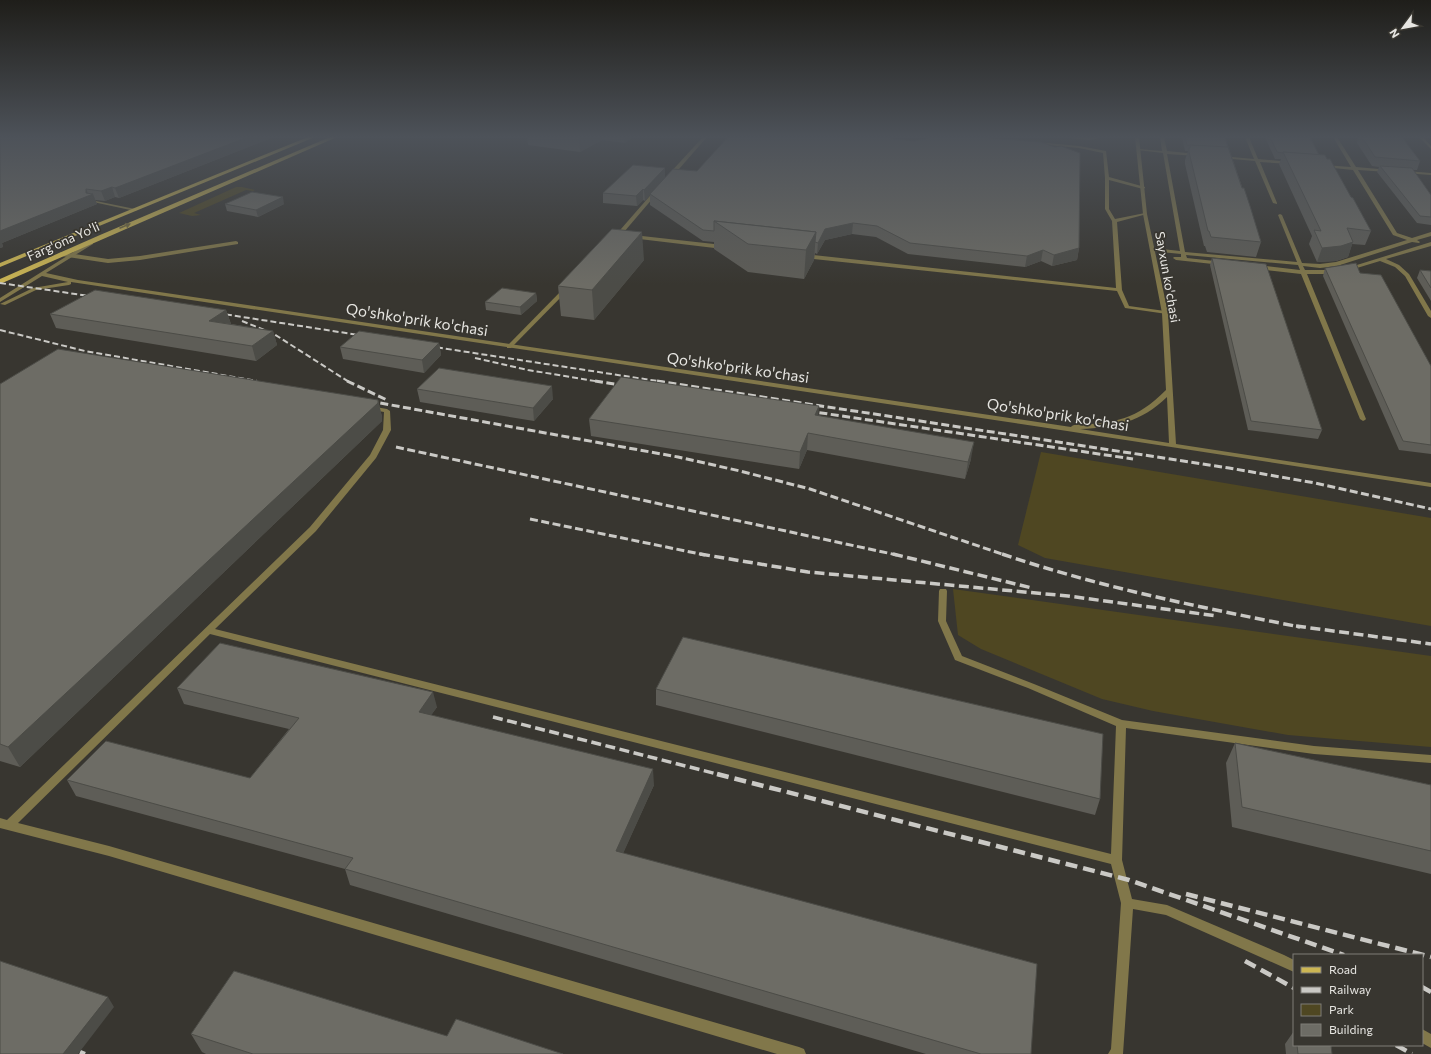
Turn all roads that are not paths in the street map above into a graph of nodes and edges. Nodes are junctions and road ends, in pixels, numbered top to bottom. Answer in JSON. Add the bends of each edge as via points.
{"nodes":[{"id":1,"x":193,"y":186,"type":"edge"},
{"id":2,"x":219,"y":186,"type":"edge"},
{"id":3,"x":1107,"y":186,"type":"edge"},
{"id":4,"x":1136,"y":186,"type":"edge"},
{"id":5,"x":1172,"y":186,"type":"edge"},
{"id":6,"x":1268,"y":186,"type":"edge"},
{"id":7,"x":1365,"y":186,"type":"edge"},
{"id":8,"x":1143,"y":188,"type":"joint"},
{"id":9,"x":659,"y":189,"type":"edge"},
{"id":10,"x":93,"y":201,"type":"edge"},
{"id":11,"x":1275,"y":203,"type":"dead end"},
{"id":12,"x":135,"y":210,"type":"junction"},
{"id":13,"x":1145,"y":214,"type":"junction"},
{"id":14,"x":1280,"y":215,"type":"dead end"},
{"id":15,"x":1114,"y":221,"type":"junction"},
{"id":16,"x":1431,"y":234,"type":"edge"},
{"id":17,"x":619,"y":235,"type":"junction"},
{"id":18,"x":102,"y":236,"type":"junction"},
{"id":19,"x":1412,"y":240,"type":"junction"},
{"id":20,"x":613,"y":241,"type":"edge"},
{"id":21,"x":236,"y":243,"type":"dead end"},
{"id":22,"x":1431,"y":244,"type":"edge"},
{"id":23,"x":1424,"y":246,"type":"junction"},
{"id":24,"x":729,"y":248,"type":"edge"},
{"id":25,"x":1431,"y":249,"type":"edge"},
{"id":26,"x":1153,"y":253,"type":"junction"},
{"id":27,"x":61,"y":254,"type":"junction"},
{"id":28,"x":70,"y":256,"type":"junction"},
{"id":29,"x":800,"y":256,"type":"edge"},
{"id":30,"x":1184,"y":256,"type":"junction"},
{"id":31,"x":1381,"y":259,"type":"junction"},
{"id":32,"x":1231,"y":264,"type":"edge"},
{"id":33,"x":1299,"y":264,"type":"junction"},
{"id":34,"x":0,"y":265,"type":"edge"},
{"id":35,"x":1255,"y":266,"type":"edge"},
{"id":36,"x":1302,"y":272,"type":"junction"},
{"id":37,"x":41,"y":274,"type":"junction"},
{"id":38,"x":0,"y":282,"type":"edge"},
{"id":39,"x":78,"y":282,"type":"junction"},
{"id":40,"x":569,"y":286,"type":"edge"},
{"id":41,"x":35,"y":289,"type":"junction"},
{"id":42,"x":1119,"y":290,"type":"junction"},
{"id":43,"x":10,"y":294,"type":"junction"},
{"id":44,"x":0,"y":296,"type":"edge"},
{"id":45,"x":0,"y":300,"type":"edge"},
{"id":46,"x":0,"y":305,"type":"edge"},
{"id":47,"x":1165,"y":312,"type":"junction"},
{"id":48,"x":1431,"y":316,"type":"edge"},
{"id":49,"x":509,"y":347,"type":"junction"},
{"id":50,"x":1169,"y":391,"type":"junction"},
{"id":51,"x":364,"y":407,"type":"edge"},
{"id":52,"x":1363,"y":419,"type":"dead end"},
{"id":53,"x":1041,"y":425,"type":"junction"},
{"id":54,"x":1173,"y":446,"type":"junction"},
{"id":55,"x":1431,"y":485,"type":"edge"},
{"id":56,"x":943,"y":591,"type":"dead end"},
{"id":57,"x":209,"y":631,"type":"junction"},
{"id":58,"x":1121,"y":724,"type":"junction"},
{"id":59,"x":1431,"y":759,"type":"edge"},
{"id":60,"x":4,"y":824,"type":"edge"},
{"id":61,"x":1116,"y":860,"type":"junction"},
{"id":62,"x":1127,"y":903,"type":"junction"},
{"id":63,"x":1293,"y":966,"type":"edge"},
{"id":64,"x":798,"y":1054,"type":"edge"},
{"id":65,"x":1115,"y":1054,"type":"edge"}],
"edges":[{"from":1,"to":12,"type":"main road","name":"Farg'ona Yo'li"},
{"from":18,"to":2,"type":"main road","name":"Farg'ona Yo'li","one_way":true},
{"from":3,"to":15,"type":"street","via":[[1107,209]]},
{"from":4,"to":8,"type":"street"},
{"from":5,"to":30,"type":"street"},
{"from":6,"to":11,"type":"street"},
{"from":7,"to":19,"type":"street","via":[[1395,234]]},
{"from":8,"to":13,"type":"street","name":"Sayxun ko'chasi"},
{"from":9,"to":17,"type":"street"},
{"from":10,"to":12,"type":"street"},
{"from":12,"to":34,"type":"main road","name":"Farg'ona Yo'li"},
{"from":13,"to":15,"type":"street"},
{"from":13,"to":26,"type":"street","name":"Sayxun ko'chasi"},
{"from":14,"to":33,"type":"street"},
{"from":15,"to":42,"type":"street"},
{"from":16,"to":19,"type":"street"},
{"from":17,"to":20,"type":"street"},
{"from":17,"to":24,"type":"street"},
{"from":18,"to":27,"type":"main road","name":"Farg'ona Yo'li"},
{"from":18,"to":28,"type":"street"},
{"from":19,"to":23,"type":"street"},
{"from":19,"to":33,"type":"street","via":[[1337,264]]},
{"from":21,"to":28,"type":"street","via":[[108,261]]},
{"from":22,"to":23,"type":"street"},
{"from":23,"to":25,"type":"street"},
{"from":23,"to":31,"type":"street"},
{"from":26,"to":30,"type":"street"},
{"from":26,"to":47,"type":"street","name":"Sayxun ko'chasi"},
{"from":27,"to":28,"type":"street"},
{"from":27,"to":38,"type":"main road","name":"Farg'ona Yo'li"},
{"from":28,"to":37,"type":"street"},
{"from":29,"to":42,"type":"street"},
{"from":30,"to":32,"type":"street"},
{"from":30,"to":33,"type":"street"},
{"from":31,"to":36,"type":"street","via":[[1330,272]]},
{"from":31,"to":48,"type":"street","via":[[1397,266],[1407,275]]},
{"from":33,"to":36,"type":"street"},
{"from":35,"to":36,"type":"street"},
{"from":36,"to":52,"type":"street"},
{"from":37,"to":39,"type":"street","name":"Qo'shko'prik ko'chasi"},
{"from":37,"to":43,"type":"street"},
{"from":39,"to":41,"type":"street"},
{"from":39,"to":49,"type":"street","name":"Qo'shko'prik ko'chasi"},
{"from":40,"to":49,"type":"street"},
{"from":41,"to":43,"type":"street"},
{"from":41,"to":46,"type":"street"},
{"from":42,"to":47,"type":"street","via":[[1127,307]]},
{"from":43,"to":44,"type":"street"},
{"from":43,"to":45,"type":"street"},
{"from":47,"to":50,"type":"street","name":"Sayxun ko'chasi"},
{"from":49,"to":53,"type":"street","name":"Qo'shko'prik ko'chasi"},
{"from":50,"to":53,"type":"street","via":[[1147,411],[1127,421],[1089,426]]},
{"from":50,"to":54,"type":"street","name":"Sayxun ko'chasi"},
{"from":51,"to":57,"type":"street","via":[[387,411],[387,430],[373,456],[313,529]]},
{"from":53,"to":54,"type":"street","name":"Qo'shko'prik ko'chasi"},
{"from":54,"to":55,"type":"street","name":"Qo'shko'prik ko'chasi"},
{"from":56,"to":58,"type":"street","via":[[942,622],[958,658]]},
{"from":57,"to":60,"type":"street"},
{"from":57,"to":61,"type":"street"},
{"from":58,"to":59,"type":"street","via":[[1231,740],[1386,757]]},
{"from":58,"to":61,"type":"street"},
{"from":60,"to":64,"type":"street","via":[[109,850]]},
{"from":61,"to":62,"type":"street"},
{"from":62,"to":63,"type":"street","via":[[1167,910]]},
{"from":62,"to":65,"type":"street"}]}
